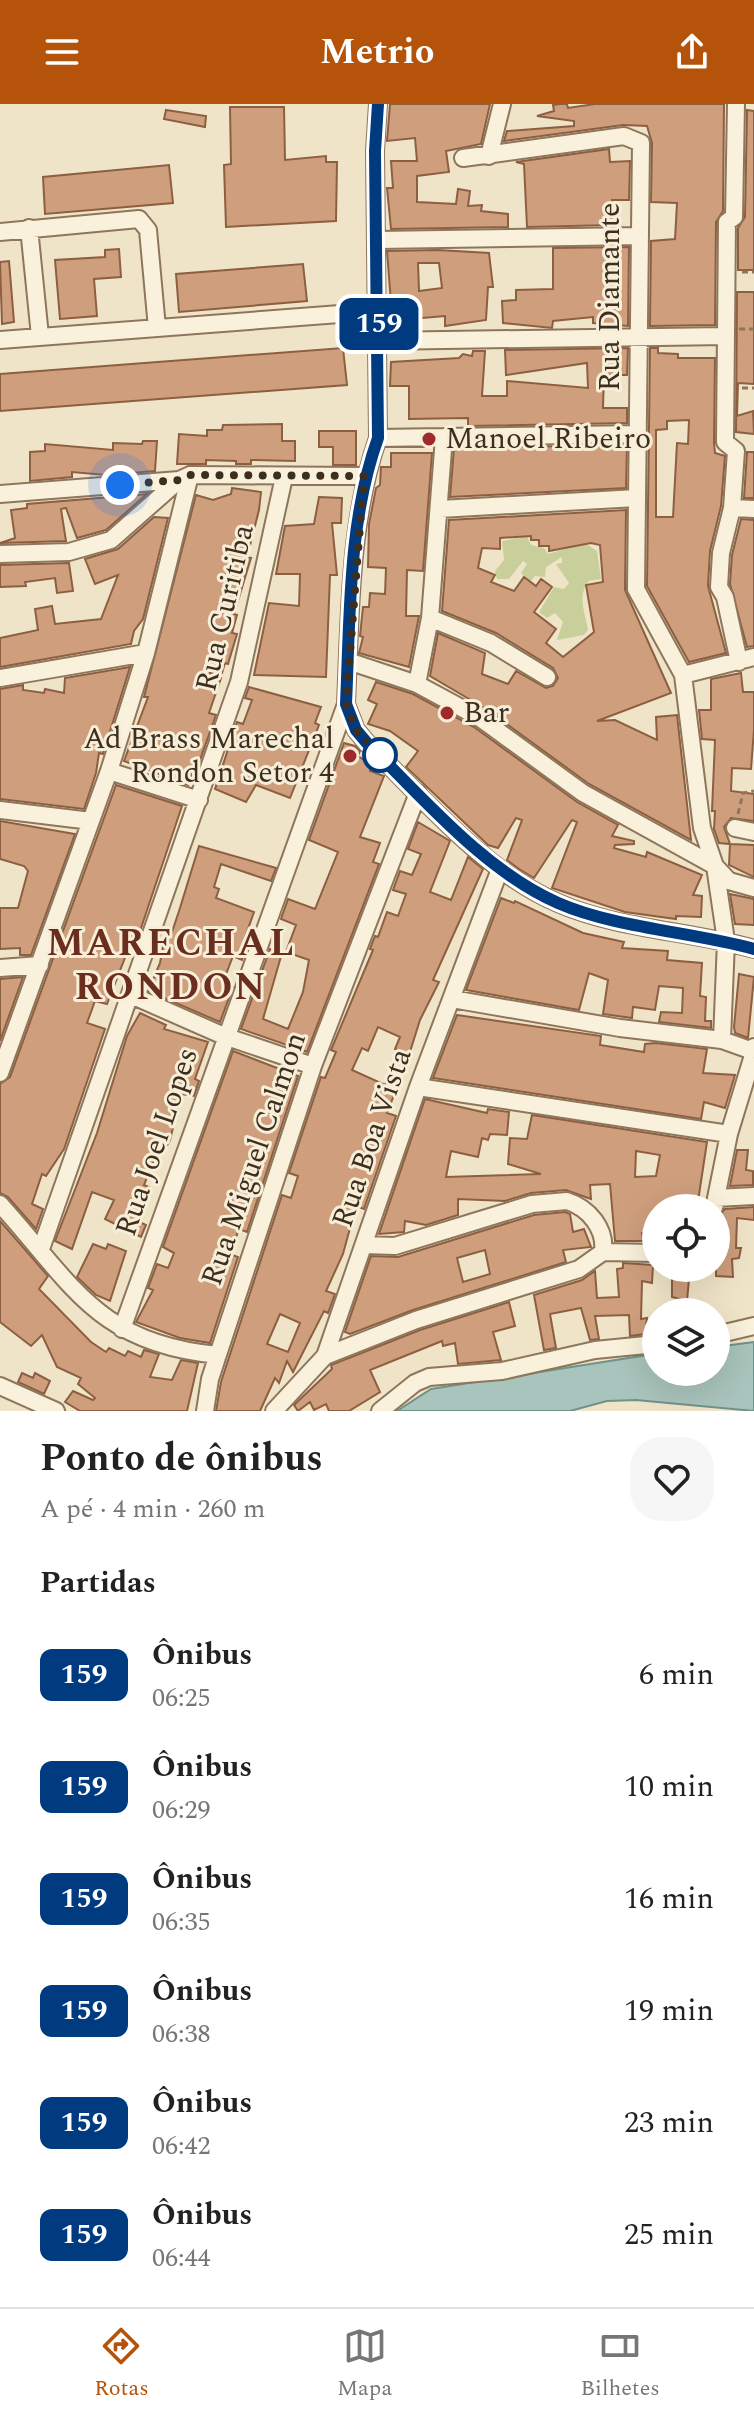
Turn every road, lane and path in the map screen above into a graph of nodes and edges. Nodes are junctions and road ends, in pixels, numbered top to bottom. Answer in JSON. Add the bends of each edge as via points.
{"nodes":[{"id":1,"x":378,"y":104,"type":"edge"},
{"id":2,"x":502,"y":104,"type":"edge"},
{"id":3,"x":736,"y":104,"type":"edge"},
{"id":4,"x":489,"y":156,"type":"junction"},
{"id":5,"x":463,"y":158,"type":"dead end"},
{"id":6,"x":29,"y":228,"type":"junction"},
{"id":7,"x":0,"y":232,"type":"edge"},
{"id":8,"x":639,"y":236,"type":"junction"},
{"id":9,"x":377,"y":240,"type":"junction"},
{"id":10,"x":379,"y":311,"type":"junction"},
{"id":11,"x":157,"y":328,"type":"junction"},
{"id":12,"x":40,"y":336,"type":"junction"},
{"id":13,"x":726,"y":336,"type":"junction"},
{"id":14,"x":638,"y":338,"type":"junction"},
{"id":15,"x":0,"y":340,"type":"edge"},
{"id":16,"x":379,"y":341,"type":"junction"},
{"id":17,"x":638,"y":434,"type":"junction"},
{"id":18,"x":444,"y":437,"type":"junction"},
{"id":19,"x":378,"y":438,"type":"junction"},
{"id":20,"x":364,"y":476,"type":"junction"},
{"id":21,"x":184,"y":477,"type":"junction"},
{"id":22,"x":284,"y":477,"type":"junction"},
{"id":23,"x":0,"y":494,"type":"edge"},
{"id":24,"x":637,"y":498,"type":"junction"},
{"id":25,"x":732,"y":508,"type":"junction"},
{"id":26,"x":440,"y":509,"type":"junction"},
{"id":27,"x":754,"y":509,"type":"edge"},
{"id":28,"x":0,"y":554,"type":"edge"},
{"id":29,"x":430,"y":618,"type":"junction"},
{"id":30,"x":146,"y":653,"type":"junction"},
{"id":31,"x":746,"y":660,"type":"edge"},
{"id":32,"x":348,"y":661,"type":"junction"},
{"id":33,"x":683,"y":675,"type":"junction"},
{"id":34,"x":547,"y":677,"type":"dead end"},
{"id":35,"x":0,"y":678,"type":"edge"},
{"id":36,"x":417,"y":684,"type":"junction"},
{"id":37,"x":346,"y":704,"type":"junction"},
{"id":38,"x":109,"y":771,"type":"junction"},
{"id":39,"x":418,"y":793,"type":"junction"},
{"id":40,"x":199,"y":800,"type":"junction"},
{"id":41,"x":0,"y":810,"type":"edge"},
{"id":42,"x":91,"y":821,"type":"junction"},
{"id":43,"x":735,"y":828,"type":"dead end"},
{"id":44,"x":754,"y":832,"type":"edge"},
{"id":45,"x":715,"y":866,"type":"junction"},
{"id":46,"x":500,"y":869,"type":"junction"},
{"id":47,"x":754,"y":888,"type":"edge"},
{"id":48,"x":726,"y":941,"type":"junction"},
{"id":49,"x":754,"y":949,"type":"edge"},
{"id":50,"x":40,"y":965,"type":"junction"},
{"id":51,"x":0,"y":968,"type":"edge"},
{"id":52,"x":131,"y":995,"type":"junction"},
{"id":53,"x":452,"y":999,"type":"junction"},
{"id":54,"x":224,"y":1036,"type":"junction"},
{"id":55,"x":722,"y":1040,"type":"junction"},
{"id":56,"x":754,"y":1050,"type":"edge"},
{"id":57,"x":313,"y":1066,"type":"junction"},
{"id":58,"x":0,"y":1073,"type":"edge"},
{"id":59,"x":418,"y":1087,"type":"junction"},
{"id":60,"x":729,"y":1134,"type":"junction"},
{"id":61,"x":717,"y":1194,"type":"edge"},
{"id":62,"x":754,"y":1196,"type":"edge"},
{"id":63,"x":730,"y":1200,"type":"edge"},
{"id":64,"x":0,"y":1204,"type":"edge"},
{"id":65,"x":364,"y":1245,"type":"junction"},
{"id":66,"x":41,"y":1249,"type":"junction"},
{"id":67,"x":603,"y":1252,"type":"junction"},
{"id":68,"x":642,"y":1253,"type":"edge"},
{"id":69,"x":754,"y":1326,"type":"edge"},
{"id":70,"x":122,"y":1329,"type":"junction"},
{"id":71,"x":730,"y":1332,"type":"edge"},
{"id":72,"x":642,"y":1345,"type":"edge"},
{"id":73,"x":218,"y":1355,"type":"junction"},
{"id":74,"x":325,"y":1356,"type":"junction"},
{"id":75,"x":0,"y":1386,"type":"edge"},
{"id":76,"x":56,"y":1411,"type":"edge"},
{"id":77,"x":205,"y":1411,"type":"edge"},
{"id":78,"x":274,"y":1411,"type":"edge"},
{"id":79,"x":380,"y":1411,"type":"edge"}],
"edges":[{"from":1,"to":9,"type":"street"},
{"from":2,"to":4,"type":"street"},
{"from":3,"to":13,"type":"street"},
{"from":4,"to":5,"type":"street"},
{"from":4,"to":8,"type":"street","name":"Rua Diamante","via":[[624,136],[638,140]]},
{"from":6,"to":7,"type":"street"},
{"from":6,"to":11,"type":"street","via":[[130,218],[145,223]]},
{"from":6,"to":12,"type":"street"},
{"from":8,"to":9,"type":"street"},
{"from":8,"to":14,"type":"street","name":"Rua Diamante"},
{"from":9,"to":10,"type":"street"},
{"from":10,"to":11,"type":"street"},
{"from":10,"to":16,"type":"street"},
{"from":11,"to":12,"type":"street"},
{"from":12,"to":15,"type":"street"},
{"from":13,"to":14,"type":"street"},
{"from":13,"to":25,"type":"street","via":[[725,442],[736,451]]},
{"from":14,"to":16,"type":"street"},
{"from":14,"to":17,"type":"street","name":"Rua Diamante"},
{"from":16,"to":19,"type":"street"},
{"from":17,"to":18,"type":"street"},
{"from":17,"to":24,"type":"street","name":"Rua Diamante"},
{"from":18,"to":19,"type":"street"},
{"from":18,"to":26,"type":"street"},
{"from":19,"to":20,"type":"street"},
{"from":20,"to":22,"type":"street"},
{"from":20,"to":32,"type":"street"},
{"from":21,"to":22,"type":"street"},
{"from":21,"to":23,"type":"street"},
{"from":21,"to":28,"type":"street","via":[[111,540],[69,552]]},
{"from":21,"to":30,"type":"street"},
{"from":22,"to":40,"type":"street","name":"Rua Curitiba","via":[[239,682]]},
{"from":24,"to":26,"type":"street"},
{"from":24,"to":33,"type":"street","name":"Rua Diamante","via":[[636,589]]},
{"from":25,"to":27,"type":"street"},
{"from":25,"to":31,"type":"street","via":[[719,587]]},
{"from":26,"to":29,"type":"street"},
{"from":29,"to":34,"type":"street","via":[[491,643]]},
{"from":29,"to":36,"type":"street"},
{"from":30,"to":35,"type":"street"},
{"from":30,"to":38,"type":"street"},
{"from":31,"to":33,"type":"street"},
{"from":32,"to":36,"type":"street"},
{"from":32,"to":37,"type":"street"},
{"from":33,"to":45,"type":"street","via":[[702,828]]},
{"from":36,"to":45,"type":"street","via":[[480,718],[583,793]]},
{"from":37,"to":39,"type":"street","via":[[361,736]]},
{"from":37,"to":54,"type":"street","name":"Rua Joel Lopes"},
{"from":38,"to":40,"type":"street"},
{"from":38,"to":42,"type":"street"},
{"from":39,"to":46,"type":"street"},
{"from":39,"to":57,"type":"street","name":"Rua Miguel Calmon"},
{"from":40,"to":52,"type":"street","name":"Rua Curitiba"},
{"from":41,"to":42,"type":"street"},
{"from":42,"to":50,"type":"street"},
{"from":43,"to":44,"type":"street"},
{"from":45,"to":47,"type":"street","via":[[729,881]]},
{"from":45,"to":48,"type":"street"},
{"from":46,"to":48,"type":"street","via":[[572,909]]},
{"from":46,"to":53,"type":"street","name":"Rua Boa Vista"},
{"from":48,"to":49,"type":"street"},
{"from":48,"to":55,"type":"street"},
{"from":50,"to":51,"type":"street"},
{"from":50,"to":58,"type":"street"},
{"from":52,"to":54,"type":"street"},
{"from":52,"to":66,"type":"street","name":"Rua Curitiba"},
{"from":53,"to":55,"type":"street"},
{"from":53,"to":59,"type":"street","name":"Rua Boa Vista"},
{"from":54,"to":57,"type":"street"},
{"from":54,"to":70,"type":"street","name":"Rua Joel Lopes"},
{"from":55,"to":56,"type":"street"},
{"from":56,"to":60,"type":"street"},
{"from":57,"to":73,"type":"street","name":"Rua Miguel Calmon"},
{"from":59,"to":60,"type":"street"},
{"from":59,"to":65,"type":"street","name":"Rua Boa Vista"},
{"from":60,"to":61,"type":"street"},
{"from":62,"to":63,"type":"street"},
{"from":64,"to":66,"type":"street"},
{"from":65,"to":67,"type":"street","via":[[395,1246],[532,1204],[567,1201],[600,1226]]},
{"from":65,"to":74,"type":"street","name":"Rua Boa Vista"},
{"from":66,"to":70,"type":"street","via":[[59,1277]]},
{"from":67,"to":68,"type":"street"},
{"from":67,"to":74,"type":"street","via":[[579,1269],[416,1320]]},
{"from":69,"to":71,"type":"street"},
{"from":70,"to":73,"type":"street","via":[[179,1351]]},
{"from":72,"to":79,"type":"street","via":[[502,1371],[429,1377]]},
{"from":73,"to":77,"type":"street","name":"Rua Miguel Calmon"},
{"from":74,"to":78,"type":"street","name":"Rua Boa Vista"},
{"from":75,"to":76,"type":"street"}]}
